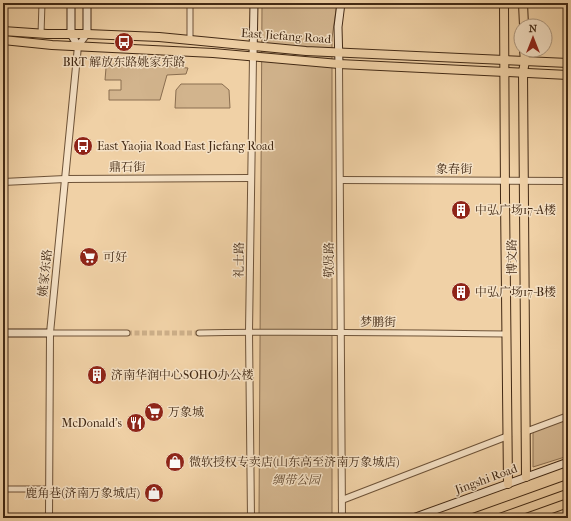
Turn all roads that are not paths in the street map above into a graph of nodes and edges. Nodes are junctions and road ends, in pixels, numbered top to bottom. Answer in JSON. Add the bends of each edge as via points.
{"nodes":[{"id":1,"x":42,"y":3,"type":"edge"},
{"id":2,"x":71,"y":3,"type":"edge"},
{"id":3,"x":87,"y":3,"type":"edge"},
{"id":4,"x":190,"y":3,"type":"edge"},
{"id":5,"x":254,"y":3,"type":"edge"},
{"id":6,"x":341,"y":3,"type":"edge"},
{"id":7,"x":504,"y":3,"type":"edge"},
{"id":8,"x":523,"y":3,"type":"edge"},
{"id":9,"x":524,"y":18,"type":"edge"},
{"id":10,"x":3,"y":31,"type":"edge"},
{"id":11,"x":41,"y":34,"type":"junction"},
{"id":12,"x":71,"y":34,"type":"junction"},
{"id":13,"x":87,"y":34,"type":"junction"},
{"id":14,"x":3,"y":40,"type":"edge"},
{"id":15,"x":190,"y":40,"type":"junction"},
{"id":16,"x":78,"y":46,"type":"junction"},
{"id":17,"x":253,"y":46,"type":"junction"},
{"id":18,"x":339,"y":52,"type":"junction"},
{"id":19,"x":252,"y":57,"type":"junction"},
{"id":20,"x":525,"y":58,"type":"edge"},
{"id":21,"x":504,"y":61,"type":"junction"},
{"id":22,"x":525,"y":61,"type":"junction"},
{"id":23,"x":568,"y":63,"type":"edge"},
{"id":24,"x":339,"y":64,"type":"junction"},
{"id":25,"x":505,"y":72,"type":"junction"},
{"id":26,"x":523,"y":72,"type":"junction"},
{"id":27,"x":568,"y":75,"type":"edge"},
{"id":28,"x":250,"y":178,"type":"junction"},
{"id":29,"x":65,"y":179,"type":"junction"},
{"id":30,"x":340,"y":180,"type":"junction"},
{"id":31,"x":505,"y":180,"type":"junction"},
{"id":32,"x":524,"y":181,"type":"junction"},
{"id":33,"x":568,"y":181,"type":"edge"},
{"id":34,"x":3,"y":182,"type":"edge"},
{"id":35,"x":249,"y":332,"type":"junction"},
{"id":36,"x":341,"y":332,"type":"junction"},
{"id":37,"x":3,"y":333,"type":"edge"},
{"id":38,"x":50,"y":333,"type":"junction"},
{"id":39,"x":127,"y":333,"type":"tunnel mouth"},
{"id":40,"x":199,"y":333,"type":"tunnel mouth"},
{"id":41,"x":506,"y":334,"type":"junction"},
{"id":42,"x":568,"y":416,"type":"edge"},
{"id":43,"x":525,"y":432,"type":"junction"},
{"id":44,"x":508,"y":436,"type":"junction"},
{"id":45,"x":568,"y":462,"type":"edge"},
{"id":46,"x":526,"y":478,"type":"junction"},
{"id":47,"x":508,"y":484,"type":"junction"},
{"id":48,"x":568,"y":484,"type":"edge"},
{"id":49,"x":3,"y":489,"type":"edge"},
{"id":50,"x":49,"y":489,"type":"junction"},
{"id":51,"x":342,"y":500,"type":"junction"},
{"id":52,"x":568,"y":503,"type":"edge"},
{"id":53,"x":49,"y":518,"type":"edge"},
{"id":54,"x":251,"y":518,"type":"edge"},
{"id":55,"x":342,"y":518,"type":"edge"},
{"id":56,"x":413,"y":518,"type":"edge"},
{"id":57,"x":472,"y":518,"type":"edge"},
{"id":58,"x":526,"y":518,"type":"edge"}],
"edges":[{"from":1,"to":11,"type":"street"},
{"from":2,"to":12,"type":"main road"},
{"from":3,"to":13,"type":"main road"},
{"from":4,"to":15,"type":"street"},
{"from":5,"to":17,"type":"main road","name":"礼士路"},
{"from":6,"to":18,"type":"main road","name":"敬贤路","via":[[338,27]]},
{"from":7,"to":21,"type":"main road","name":"博文路"},
{"from":8,"to":9,"type":"main road"},
{"from":10,"to":11,"type":"main road","name":"East Jiefang Road"},
{"from":11,"to":12,"type":"main road","name":"East Jiefang Road"},
{"from":12,"to":13,"type":"main road","name":"East Jiefang Road"},
{"from":12,"to":16,"type":"main road"},
{"from":13,"to":15,"type":"main road","name":"East Jiefang Road"},
{"from":13,"to":16,"type":"street"},
{"from":14,"to":16,"type":"main road","name":"East Jiefang Road"},
{"from":15,"to":17,"type":"main road","name":"East Jiefang Road"},
{"from":16,"to":19,"type":"main road","name":"East Jiefang Road"},
{"from":16,"to":29,"type":"street","name":"姚家东路"},
{"from":17,"to":18,"type":"main road","name":"East Jiefang Road"},
{"from":17,"to":19,"type":"main road","name":"礼士路"},
{"from":18,"to":21,"type":"main road","name":"East Jiefang Road"},
{"from":18,"to":24,"type":"main road","name":"敬贤路"},
{"from":19,"to":24,"type":"main road","name":"East Jiefang Road"},
{"from":19,"to":28,"type":"street","name":"礼士路"},
{"from":20,"to":22,"type":"main road","name":"博文路"},
{"from":21,"to":22,"type":"main road","name":"East Jiefang Road"},
{"from":21,"to":25,"type":"main road","name":"博文路"},
{"from":22,"to":23,"type":"main road","name":"East Jiefang Road"},
{"from":22,"to":26,"type":"main road","name":"博文路"},
{"from":24,"to":25,"type":"main road","name":"East Jiefang Road"},
{"from":24,"to":30,"type":"street","name":"敬贤路"},
{"from":25,"to":26,"type":"main road","name":"East Jiefang Road"},
{"from":25,"to":31,"type":"main road","name":"博文路"},
{"from":26,"to":27,"type":"main road","name":"East Jiefang Road"},
{"from":26,"to":32,"type":"main road","name":"博文路"},
{"from":28,"to":29,"type":"street","name":"鼎石街"},
{"from":28,"to":35,"type":"street","name":"礼士路"},
{"from":29,"to":34,"type":"street","name":"鼎石街"},
{"from":29,"to":38,"type":"street","name":"姚家东路"},
{"from":30,"to":31,"type":"street","name":"象春街"},
{"from":30,"to":36,"type":"street","name":"敬贤路"},
{"from":31,"to":32,"type":"street","name":"象春街"},
{"from":31,"to":41,"type":"main road","name":"博文路"},
{"from":32,"to":33,"type":"street","name":"象春街"},
{"from":32,"to":43,"type":"main road","name":"博文路"},
{"from":35,"to":36,"type":"street","name":"梦鹏街"},
{"from":35,"to":40,"type":"street","name":"梦鹏街"},
{"from":35,"to":54,"type":"street","name":"礼士路"},
{"from":36,"to":41,"type":"street","name":"梦鹏街"},
{"from":36,"to":51,"type":"street","name":"敬贤路"},
{"from":37,"to":38,"type":"main road"},
{"from":38,"to":39,"type":"street"},
{"from":38,"to":50,"type":"street","name":"姚家东路"},
{"from":41,"to":44,"type":"main road","name":"博文路"},
{"from":42,"to":43,"type":"street"},
{"from":43,"to":46,"type":"main road","name":"博文路"},
{"from":44,"to":47,"type":"main road","name":"博文路"},
{"from":44,"to":51,"type":"street"},
{"from":45,"to":46,"type":"main road","name":"Jingshi Road"},
{"from":46,"to":47,"type":"main road","name":"Jingshi Road"},
{"from":47,"to":56,"type":"main road","name":"Jingshi Road"},
{"from":48,"to":57,"type":"main road"},
{"from":49,"to":50,"type":"street"},
{"from":50,"to":53,"type":"street","name":"姚家东路"},
{"from":51,"to":55,"type":"street","name":"敬贤路"},
{"from":52,"to":58,"type":"main road"}]}
